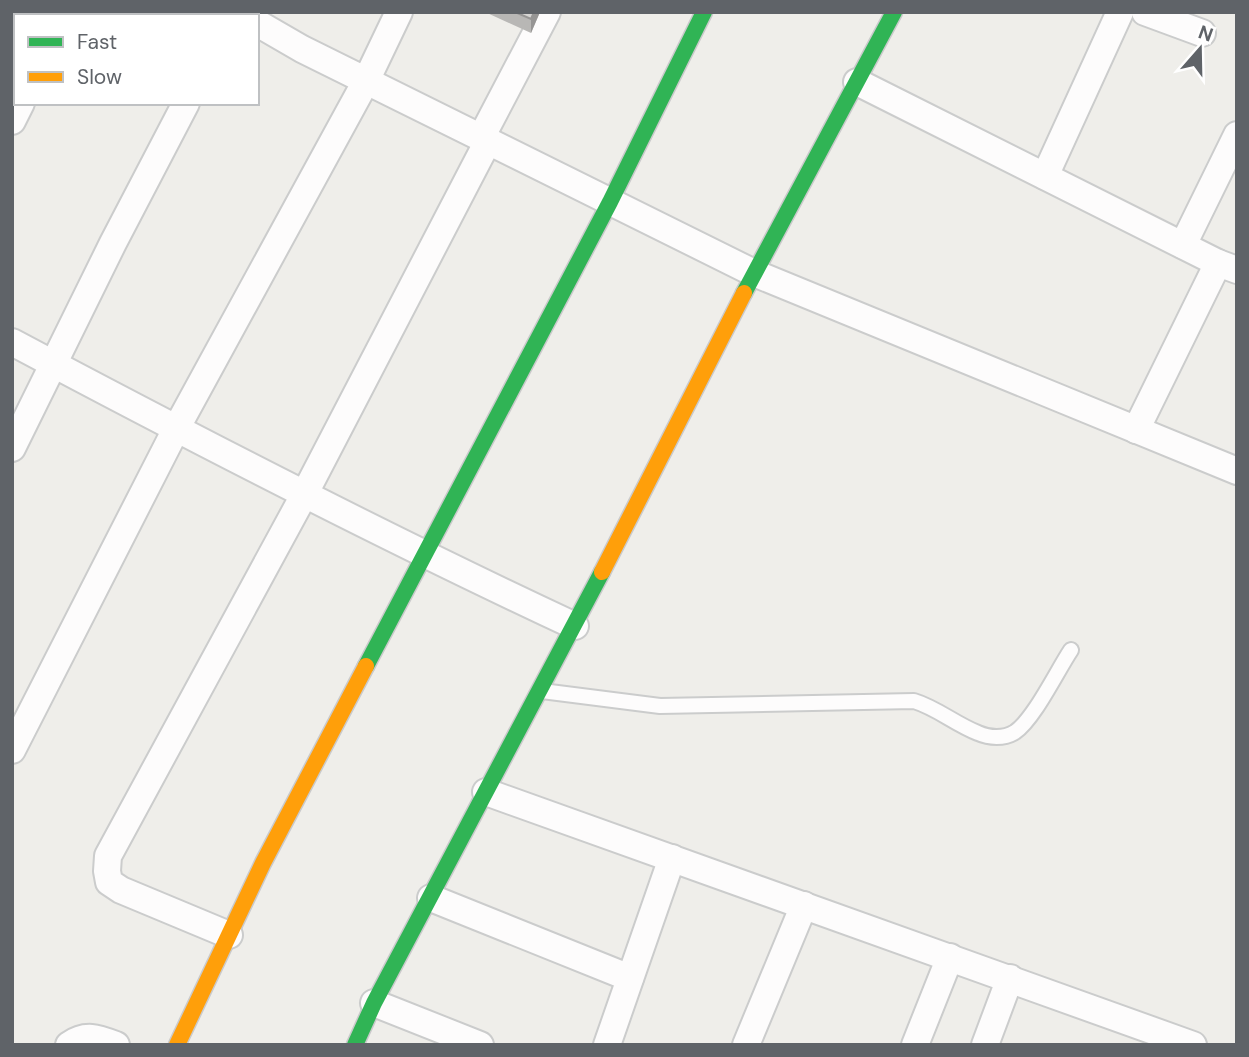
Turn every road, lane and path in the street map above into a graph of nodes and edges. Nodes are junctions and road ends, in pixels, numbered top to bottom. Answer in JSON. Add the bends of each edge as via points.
{"nodes":[{"id":1,"x":399,"y":12,"type":"edge"},
{"id":2,"x":547,"y":12,"type":"edge"},
{"id":3,"x":704,"y":12,"type":"edge"},
{"id":4,"x":894,"y":12,"type":"edge"},
{"id":5,"x":1120,"y":12,"type":"edge"},
{"id":6,"x":1145,"y":12,"type":"edge"},
{"id":7,"x":259,"y":24,"type":"edge"},
{"id":8,"x":1202,"y":33,"type":"dead end"},
{"id":9,"x":366,"y":81,"type":"junction"},
{"id":10,"x":857,"y":82,"type":"junction"},
{"id":11,"x":20,"y":105,"type":"edge"},
{"id":12,"x":185,"y":105,"type":"edge"},
{"id":13,"x":12,"y":121,"type":"edge"},
{"id":14,"x":1237,"y":135,"type":"edge"},
{"id":15,"x":485,"y":140,"type":"junction"},
{"id":16,"x":1045,"y":176,"type":"junction"},
{"id":17,"x":611,"y":202,"type":"junction"},
{"id":18,"x":1183,"y":245,"type":"junction"},
{"id":19,"x":1228,"y":266,"type":"edge"},
{"id":20,"x":754,"y":273,"type":"junction"},
{"id":21,"x":12,"y":342,"type":"edge"},
{"id":22,"x":55,"y":365,"type":"junction"},
{"id":23,"x":176,"y":429,"type":"junction"},
{"id":24,"x":1136,"y":430,"type":"junction"},
{"id":25,"x":12,"y":448,"type":"edge"},
{"id":26,"x":1237,"y":471,"type":"edge"},
{"id":27,"x":304,"y":495,"type":"junction"},
{"id":28,"x":424,"y":556,"type":"junction"},
{"id":29,"x":575,"y":626,"type":"junction"},
{"id":30,"x":1070,"y":650,"type":"dead end"},
{"id":31,"x":541,"y":691,"type":"junction"},
{"id":32,"x":12,"y":750,"type":"edge"},
{"id":33,"x":486,"y":792,"type":"junction"},
{"id":34,"x":672,"y":858,"type":"junction"},
{"id":35,"x":430,"y":898,"type":"junction"},
{"id":36,"x":804,"y":905,"type":"junction"},
{"id":37,"x":229,"y":935,"type":"junction"},
{"id":38,"x":950,"y":957,"type":"junction"},
{"id":39,"x":630,"y":978,"type":"junction"},
{"id":40,"x":1010,"y":978,"type":"junction"},
{"id":41,"x":374,"y":1003,"type":"junction"},
{"id":42,"x":69,"y":1045,"type":"edge"},
{"id":43,"x":116,"y":1045,"type":"edge"},
{"id":44,"x":177,"y":1045,"type":"edge"},
{"id":45,"x":355,"y":1045,"type":"edge"},
{"id":46,"x":480,"y":1045,"type":"edge"},
{"id":47,"x":607,"y":1045,"type":"edge"},
{"id":48,"x":746,"y":1045,"type":"edge"},
{"id":49,"x":915,"y":1045,"type":"edge"},
{"id":50,"x":985,"y":1045,"type":"edge"},
{"id":51,"x":1193,"y":1045,"type":"edge"}],
"edges":[{"from":1,"to":9,"type":"street"},
{"from":2,"to":15,"type":"street"},
{"from":3,"to":17,"type":"street"},
{"from":4,"to":10,"type":"street"},
{"from":5,"to":16,"type":"street"},
{"from":6,"to":8,"type":"street"},
{"from":7,"to":9,"type":"street"},
{"from":9,"to":15,"type":"street"},
{"from":9,"to":23,"type":"street"},
{"from":10,"to":16,"type":"street"},
{"from":10,"to":20,"type":"street"},
{"from":11,"to":13,"type":"street"},
{"from":12,"to":22,"type":"street"},
{"from":14,"to":18,"type":"street"},
{"from":15,"to":17,"type":"street"},
{"from":15,"to":27,"type":"street"},
{"from":16,"to":18,"type":"street"},
{"from":17,"to":20,"type":"street"},
{"from":17,"to":28,"type":"street"},
{"from":18,"to":19,"type":"street"},
{"from":19,"to":24,"type":"street"},
{"from":20,"to":24,"type":"street"},
{"from":20,"to":29,"type":"street"},
{"from":21,"to":22,"type":"street"},
{"from":22,"to":23,"type":"street"},
{"from":22,"to":25,"type":"street"},
{"from":23,"to":27,"type":"street"},
{"from":23,"to":32,"type":"street"},
{"from":24,"to":26,"type":"street"},
{"from":27,"to":28,"type":"street"},
{"from":27,"to":37,"type":"street","via":[[108,856],[109,881],[121,890]]},
{"from":28,"to":29,"type":"street"},
{"from":28,"to":37,"type":"street"},
{"from":29,"to":31,"type":"street"},
{"from":30,"to":31,"type":"lane","via":[[1024,724],[1012,734],[995,737],[981,735],[914,701],[673,706]]},
{"from":31,"to":33,"type":"street"},
{"from":33,"to":34,"type":"street"},
{"from":33,"to":35,"type":"street"},
{"from":34,"to":36,"type":"street"},
{"from":34,"to":39,"type":"street"},
{"from":35,"to":39,"type":"street"},
{"from":35,"to":41,"type":"street"},
{"from":36,"to":38,"type":"street"},
{"from":36,"to":48,"type":"street"},
{"from":37,"to":44,"type":"street"},
{"from":38,"to":40,"type":"street"},
{"from":38,"to":49,"type":"street"},
{"from":39,"to":47,"type":"street"},
{"from":40,"to":50,"type":"street"},
{"from":40,"to":51,"type":"street"},
{"from":41,"to":45,"type":"street"},
{"from":41,"to":46,"type":"street"},
{"from":42,"to":43,"type":"street","via":[[83,1036]]}]}
